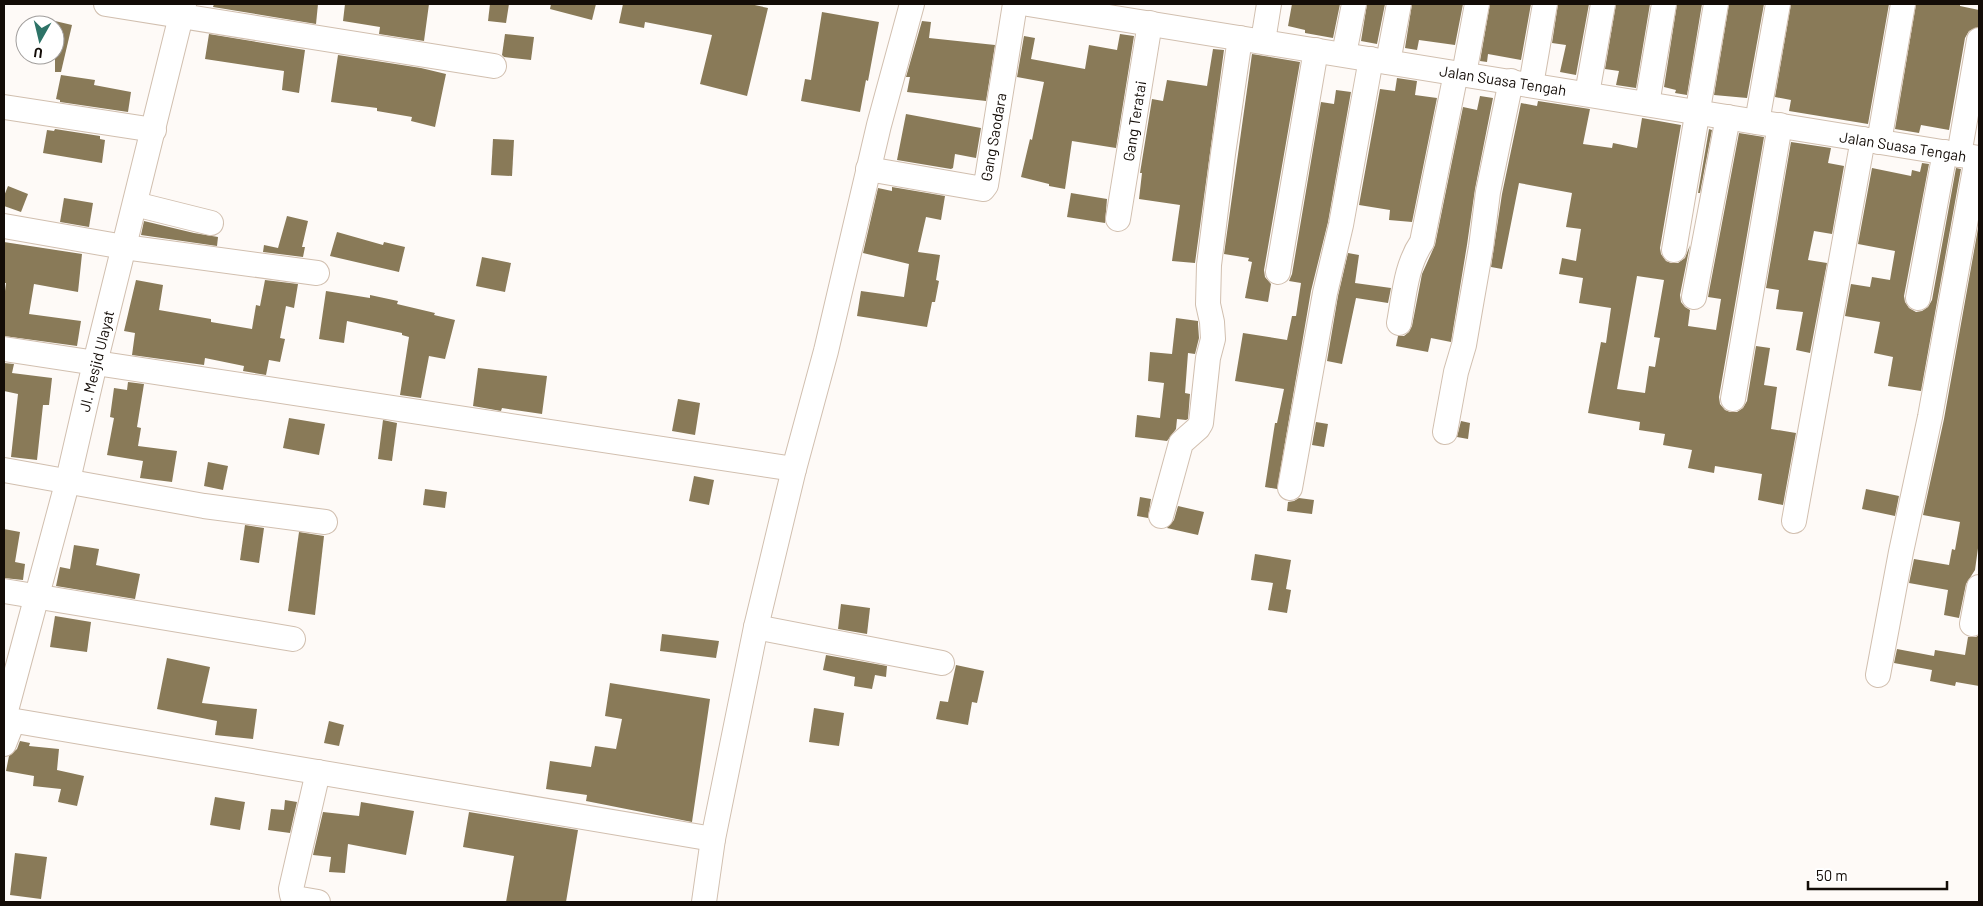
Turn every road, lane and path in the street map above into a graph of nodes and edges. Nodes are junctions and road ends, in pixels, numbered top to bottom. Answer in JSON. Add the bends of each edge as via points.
{"nodes":[{"id":1,"x":106,"y":4,"type":"edge"},
{"id":2,"x":912,"y":4,"type":"edge"},
{"id":3,"x":1015,"y":4,"type":"edge"},
{"id":4,"x":1028,"y":4,"type":"edge"},
{"id":5,"x":1269,"y":4,"type":"edge"},
{"id":6,"x":1354,"y":4,"type":"edge"},
{"id":7,"x":1398,"y":4,"type":"edge"},
{"id":8,"x":1477,"y":4,"type":"edge"},
{"id":9,"x":1545,"y":4,"type":"edge"},
{"id":10,"x":1603,"y":4,"type":"edge"},
{"id":11,"x":1664,"y":4,"type":"edge"},
{"id":12,"x":1716,"y":4,"type":"edge"},
{"id":13,"x":1778,"y":4,"type":"edge"},
{"id":14,"x":1903,"y":4,"type":"edge"},
{"id":15,"x":1072,"y":7,"type":"edge"},
{"id":16,"x":183,"y":9,"type":"edge"},
{"id":17,"x":1139,"y":16,"type":"edge"},
{"id":18,"x":1252,"y":40,"type":"junction"},
{"id":19,"x":1979,"y":40,"type":"edge"},
{"id":20,"x":1316,"y":50,"type":"junction"},
{"id":21,"x":1344,"y":54,"type":"junction"},
{"id":22,"x":1379,"y":60,"type":"junction"},
{"id":23,"x":494,"y":66,"type":"dead end"},
{"id":24,"x":1460,"y":73,"type":"junction"},
{"id":25,"x":1521,"y":83,"type":"junction"},
{"id":26,"x":1587,"y":94,"type":"junction"},
{"id":27,"x":1647,"y":104,"type":"junction"},
{"id":28,"x":4,"y":107,"type":"edge"},
{"id":29,"x":1699,"y":112,"type":"junction"},
{"id":30,"x":1728,"y":117,"type":"junction"},
{"id":31,"x":1768,"y":124,"type":"junction"},
{"id":32,"x":154,"y":130,"type":"junction"},
{"id":33,"x":1871,"y":140,"type":"junction"},
{"id":34,"x":1965,"y":156,"type":"edge"},
{"id":35,"x":876,"y":170,"type":"junction"},
{"id":36,"x":136,"y":204,"type":"junction"},
{"id":37,"x":1118,"y":219,"type":"dead end"},
{"id":38,"x":211,"y":223,"type":"dead end"},
{"id":39,"x":4,"y":226,"type":"edge"},
{"id":40,"x":124,"y":247,"type":"junction"},
{"id":41,"x":1674,"y":250,"type":"dead end"},
{"id":42,"x":1278,"y":272,"type":"dead end"},
{"id":43,"x":317,"y":273,"type":"dead end"},
{"id":44,"x":1694,"y":297,"type":"dead end"},
{"id":45,"x":1918,"y":298,"type":"dead end"},
{"id":46,"x":1399,"y":323,"type":"dead end"},
{"id":47,"x":4,"y":348,"type":"edge"},
{"id":48,"x":95,"y":362,"type":"junction"},
{"id":49,"x":1733,"y":399,"type":"dead end"},
{"id":50,"x":1445,"y":432,"type":"dead end"},
{"id":51,"x":794,"y":469,"type":"junction"},
{"id":52,"x":4,"y":470,"type":"edge"},
{"id":53,"x":68,"y":480,"type":"junction"},
{"id":54,"x":1290,"y":488,"type":"dead end"},
{"id":55,"x":1161,"y":516,"type":"dead end"},
{"id":56,"x":1794,"y":521,"type":"dead end"},
{"id":57,"x":325,"y":522,"type":"dead end"},
{"id":58,"x":1979,"y":587,"type":"edge"},
{"id":59,"x":4,"y":591,"type":"edge"},
{"id":60,"x":37,"y":595,"type":"junction"},
{"id":61,"x":1972,"y":624,"type":"dead end"},
{"id":62,"x":756,"y":627,"type":"junction"},
{"id":63,"x":293,"y":639,"type":"dead end"},
{"id":64,"x":942,"y":663,"type":"dead end"},
{"id":65,"x":1878,"y":676,"type":"dead end"},
{"id":66,"x":7,"y":719,"type":"edge"},
{"id":67,"x":4,"y":744,"type":"edge"},
{"id":68,"x":318,"y":772,"type":"junction"},
{"id":69,"x":713,"y":839,"type":"junction"},
{"id":70,"x":318,"y":902,"type":"edge"},
{"id":71,"x":704,"y":902,"type":"edge"}],
"edges":[{"from":1,"to":16,"type":"street"},
{"from":2,"to":35,"type":"street"},
{"from":3,"to":35,"type":"street","name":"Gang Saodara","via":[[983,189]]},
{"from":4,"to":15,"type":"street","name":"Jalan Suasa Tengah"},
{"from":5,"to":18,"type":"street"},
{"from":6,"to":21,"type":"street"},
{"from":7,"to":22,"type":"street"},
{"from":8,"to":24,"type":"street"},
{"from":9,"to":25,"type":"street"},
{"from":10,"to":26,"type":"street"},
{"from":11,"to":27,"type":"street"},
{"from":12,"to":29,"type":"street"},
{"from":13,"to":31,"type":"street"},
{"from":14,"to":33,"type":"street"},
{"from":15,"to":17,"type":"street","name":"Jalan Suasa Tengah"},
{"from":16,"to":23,"type":"street"},
{"from":16,"to":32,"type":"street","name":"Jl. Mesjid Ulayat"},
{"from":17,"to":18,"type":"street","name":"Jalan Suasa Tengah"},
{"from":17,"to":37,"type":"street","name":"Gang Teratai"},
{"from":18,"to":20,"type":"street","name":"Jalan Suasa Tengah"},
{"from":18,"to":55,"type":"street","via":[[1223,154],[1209,266],[1208,304],[1213,339],[1201,422],[1181,443]]},
{"from":19,"to":34,"type":"street"},
{"from":20,"to":21,"type":"street","name":"Jalan Suasa Tengah"},
{"from":20,"to":42,"type":"street"},
{"from":21,"to":22,"type":"street","name":"Jalan Suasa Tengah"},
{"from":22,"to":24,"type":"street","name":"Jalan Suasa Tengah"},
{"from":22,"to":54,"type":"street","via":[[1325,293]]},
{"from":24,"to":25,"type":"street","name":"Jalan Suasa Tengah"},
{"from":24,"to":46,"type":"street","via":[[1422,242],[1414,253]]},
{"from":25,"to":26,"type":"street","name":"Jalan Suasa Tengah"},
{"from":25,"to":50,"type":"street","via":[[1488,192],[1474,292]]},
{"from":26,"to":27,"type":"street","name":"Jalan Suasa Tengah"},
{"from":27,"to":29,"type":"street","name":"Jalan Suasa Tengah"},
{"from":28,"to":32,"type":"street"},
{"from":29,"to":30,"type":"street","name":"Jalan Suasa Tengah"},
{"from":29,"to":41,"type":"street"},
{"from":30,"to":31,"type":"street","name":"Jalan Suasa Tengah"},
{"from":30,"to":44,"type":"street"},
{"from":31,"to":33,"type":"street","name":"Jalan Suasa Tengah"},
{"from":31,"to":49,"type":"street"},
{"from":32,"to":36,"type":"street","name":"Jl. Mesjid Ulayat"},
{"from":33,"to":34,"type":"street","name":"Jalan Suasa Tengah"},
{"from":33,"to":56,"type":"street"},
{"from":34,"to":45,"type":"street"},
{"from":34,"to":65,"type":"street","via":[[1930,417],[1900,552]]},
{"from":35,"to":51,"type":"street"},
{"from":36,"to":38,"type":"street"},
{"from":36,"to":40,"type":"street","name":"Jl. Mesjid Ulayat"},
{"from":39,"to":40,"type":"street"},
{"from":40,"to":43,"type":"street"},
{"from":40,"to":48,"type":"street","name":"Jl. Mesjid Ulayat"},
{"from":47,"to":48,"type":"street"},
{"from":48,"to":51,"type":"street"},
{"from":48,"to":53,"type":"street","name":"Jl. Mesjid Ulayat"},
{"from":51,"to":62,"type":"street"},
{"from":52,"to":53,"type":"street"},
{"from":53,"to":57,"type":"street","via":[[204,506]]},
{"from":53,"to":60,"type":"street","name":"Jl. Mesjid Ulayat"},
{"from":58,"to":61,"type":"street"},
{"from":59,"to":60,"type":"street"},
{"from":60,"to":63,"type":"street"},
{"from":60,"to":66,"type":"street","name":"Jl. Mesjid Ulayat"},
{"from":62,"to":64,"type":"street"},
{"from":62,"to":69,"type":"street"},
{"from":66,"to":67,"type":"street","name":"Jl. Mesjid Ulayat"},
{"from":66,"to":68,"type":"street"},
{"from":68,"to":69,"type":"street"},
{"from":68,"to":70,"type":"street","via":[[291,894],[295,898]]},
{"from":69,"to":71,"type":"street"}]}
